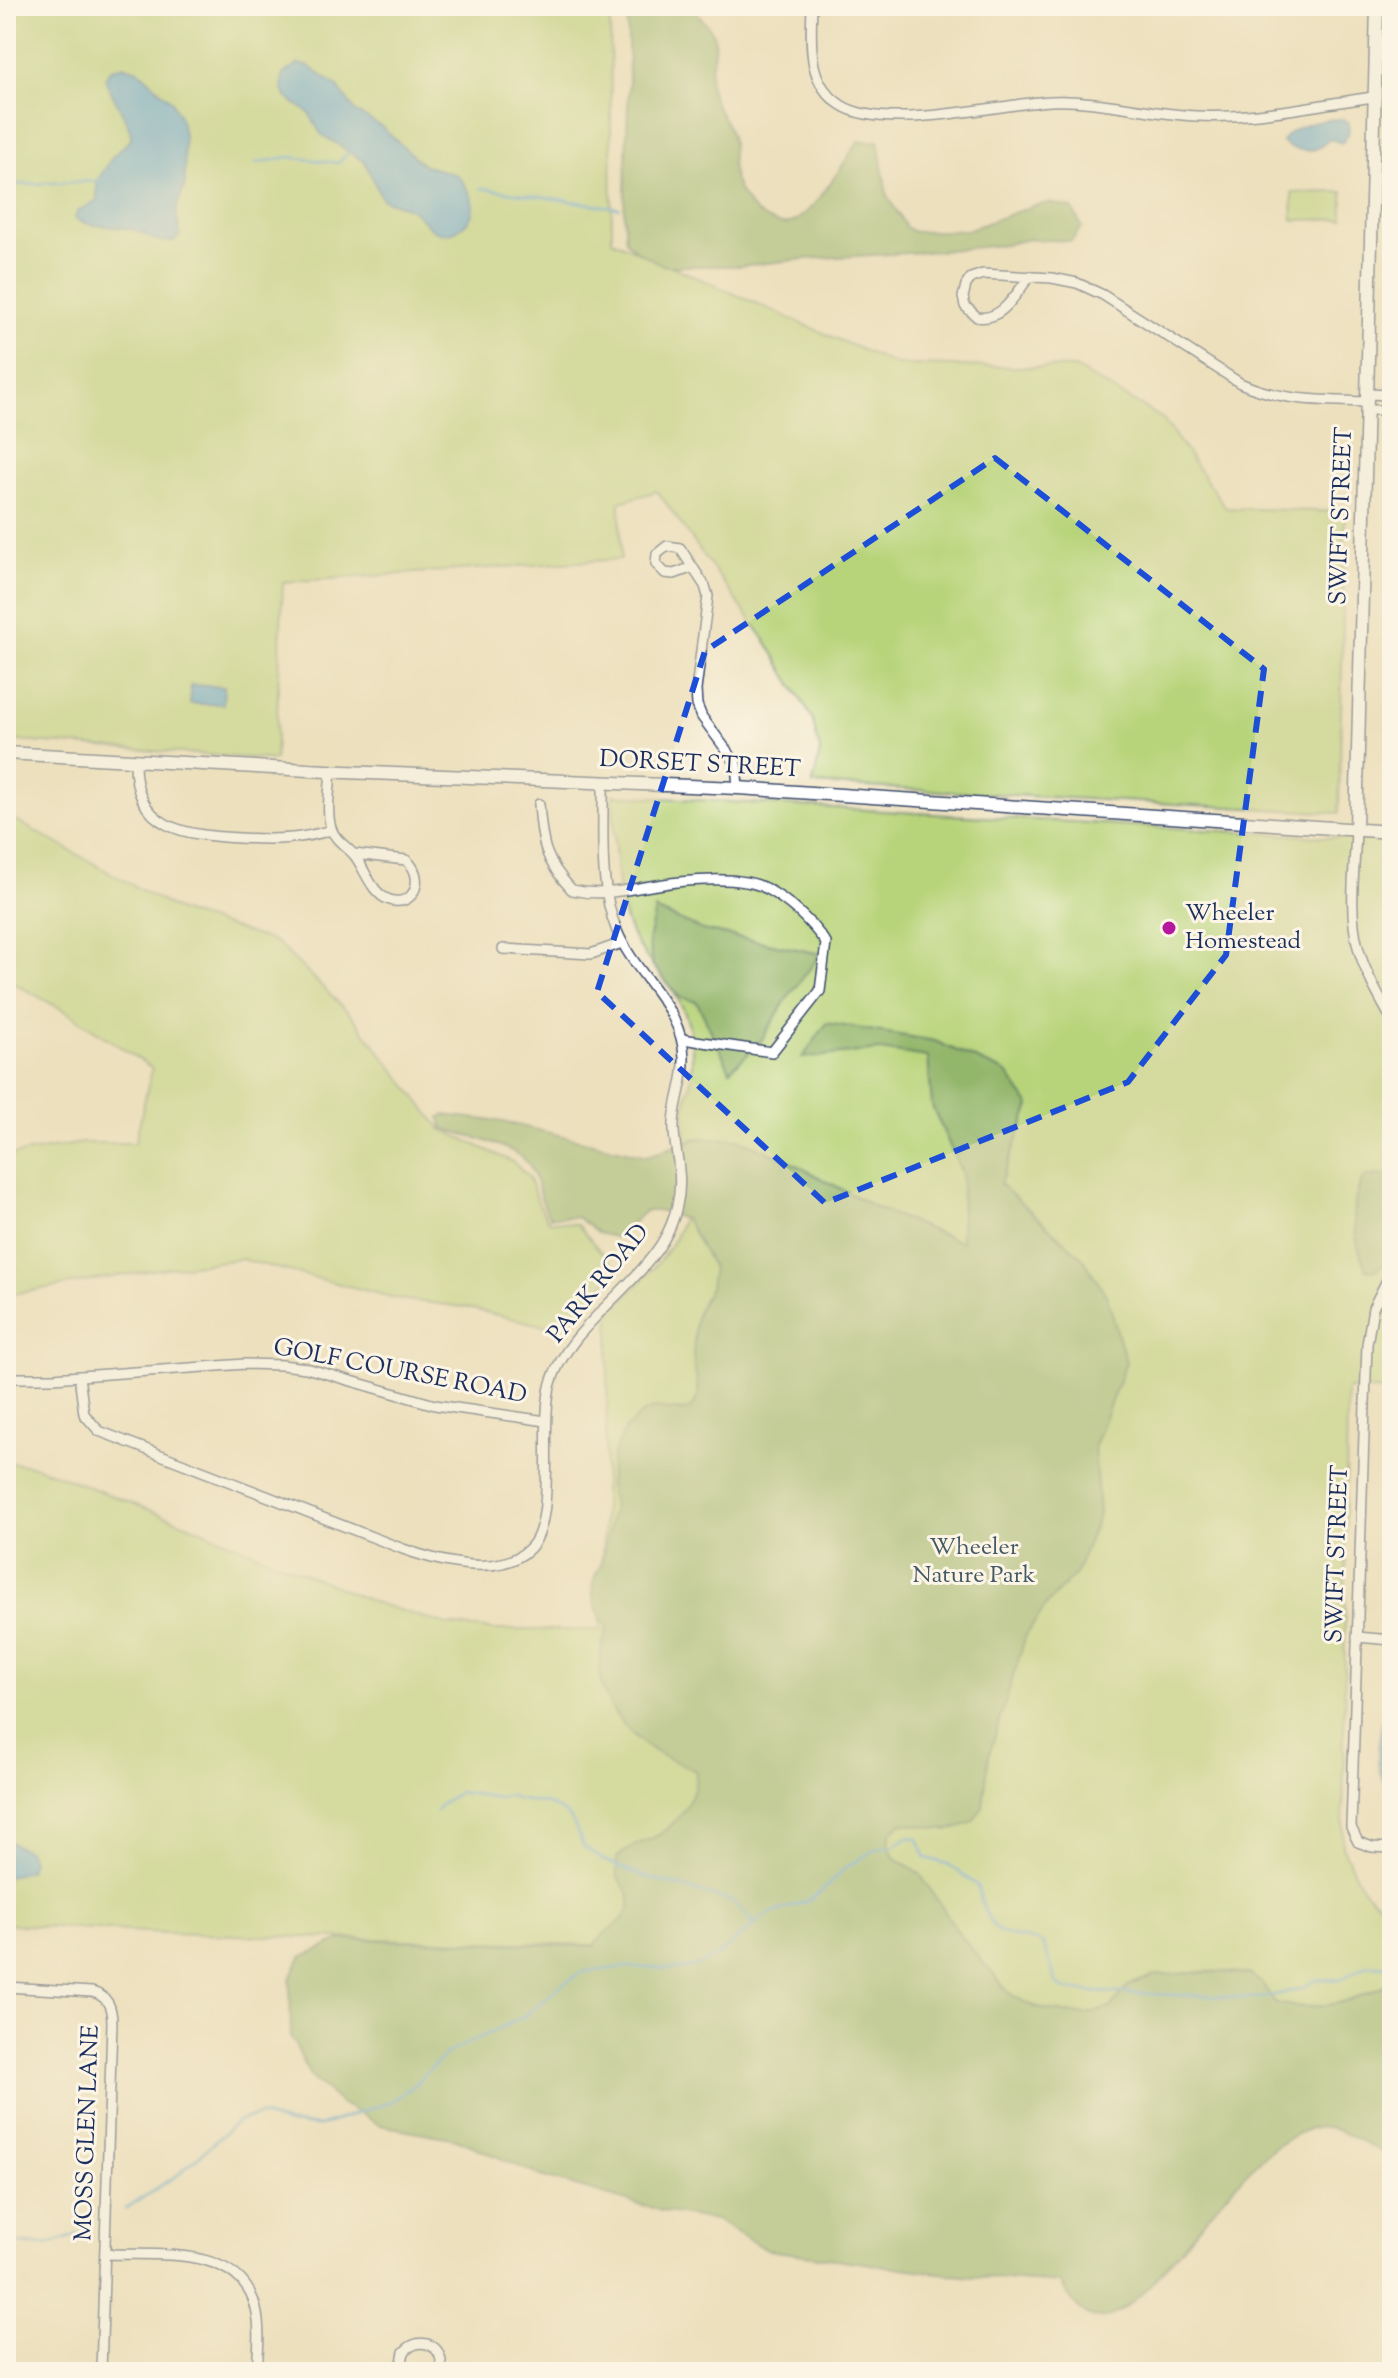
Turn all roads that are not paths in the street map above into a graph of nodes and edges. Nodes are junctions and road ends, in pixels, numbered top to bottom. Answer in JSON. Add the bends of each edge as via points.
{"nodes":[{"id":1,"x":812,"y":6,"type":"edge"},
{"id":2,"x":1377,"y":6,"type":"edge"},
{"id":3,"x":1373,"y":97,"type":"junction"},
{"id":4,"x":1030,"y":276,"type":"junction"},
{"id":5,"x":1392,"y":395,"type":"edge"},
{"id":6,"x":1367,"y":402,"type":"junction"},
{"id":7,"x":1392,"y":410,"type":"edge"},
{"id":8,"x":693,"y":567,"type":"dead end"},
{"id":9,"x":6,"y":753,"type":"edge"},
{"id":10,"x":135,"y":761,"type":"junction"},
{"id":11,"x":331,"y":771,"type":"junction"},
{"id":12,"x":603,"y":782,"type":"junction"},
{"id":13,"x":738,"y":788,"type":"junction"},
{"id":14,"x":539,"y":804,"type":"dead end"},
{"id":15,"x":1356,"y":829,"type":"junction"},
{"id":16,"x":331,"y":830,"type":"junction"},
{"id":17,"x":1392,"y":832,"type":"edge"},
{"id":18,"x":354,"y":854,"type":"junction"},
{"id":19,"x":606,"y":894,"type":"junction"},
{"id":20,"x":622,"y":943,"type":"junction"},
{"id":21,"x":503,"y":949,"type":"dead end"},
{"id":22,"x":1392,"y":1020,"type":"edge"},
{"id":23,"x":682,"y":1039,"type":"junction"},
{"id":24,"x":1392,"y":1270,"type":"edge"},
{"id":25,"x":79,"y":1376,"type":"junction"},
{"id":26,"x":6,"y":1378,"type":"edge"},
{"id":27,"x":546,"y":1421,"type":"junction"},
{"id":28,"x":1357,"y":1637,"type":"junction"},
{"id":29,"x":1392,"y":1640,"type":"edge"},
{"id":30,"x":1392,"y":1848,"type":"edge"},
{"id":31,"x":6,"y":1987,"type":"edge"},
{"id":32,"x":105,"y":2254,"type":"junction"},
{"id":33,"x":101,"y":2372,"type":"edge"},
{"id":34,"x":257,"y":2372,"type":"edge"},
{"id":35,"x":400,"y":2372,"type":"edge"},
{"id":36,"x":440,"y":2372,"type":"edge"}],
"edges":[{"from":1,"to":3,"type":"street","via":[[811,57],[818,78],[835,101],[868,117],[1050,101],[1232,115]]},
{"from":2,"to":3,"type":"street","name":"SWIFT STREET"},
{"from":3,"to":6,"type":"street","name":"SWIFT STREET"},
{"from":4,"to":4,"type":"street","via":[[975,276],[964,289],[965,306],[977,317],[993,317]]},
{"from":4,"to":6,"type":"street","via":[[1069,280],[1094,290],[1256,390],[1288,399]]},
{"from":5,"to":6,"type":"street"},
{"from":6,"to":7,"type":"street"},
{"from":6,"to":15,"type":"street","name":"SWIFT STREET"},
{"from":8,"to":13,"type":"street","via":[[708,601],[697,705],[736,763]]},
{"from":9,"to":10,"type":"street","name":"DORSET STREET"},
{"from":10,"to":11,"type":"street","name":"DORSET STREET"},
{"from":10,"to":16,"type":"street","via":[[147,806],[182,833],[277,840]]},
{"from":11,"to":12,"type":"street","name":"DORSET STREET"},
{"from":11,"to":16,"type":"street"},
{"from":12,"to":13,"type":"street","name":"DORSET STREET"},
{"from":12,"to":19,"type":"street","name":"PARK ROAD"},
{"from":13,"to":15,"type":"street","name":"DORSET STREET"},
{"from":14,"to":19,"type":"street","via":[[543,846],[558,875],[572,890]]},
{"from":15,"to":17,"type":"street","name":"DORSET STREET"},
{"from":15,"to":22,"type":"street","name":"SWIFT STREET","via":[[1357,945]]},
{"from":16,"to":18,"type":"street"},
{"from":18,"to":18,"type":"street","via":[[385,899],[399,901],[415,890],[416,871],[406,860]]},
{"from":19,"to":20,"type":"street","name":"PARK ROAD"},
{"from":19,"to":23,"type":"street","via":[[731,880],[766,888],[813,925],[826,943],[820,991],[772,1052]]},
{"from":20,"to":21,"type":"street","via":[[591,954]]},
{"from":20,"to":23,"type":"street","name":"PARK ROAD","via":[[671,1013]]},
{"from":23,"to":27,"type":"street","name":"PARK ROAD","via":[[684,1072],[674,1122],[680,1180],[673,1221],[656,1252],[564,1356],[550,1386]]},
{"from":24,"to":28,"type":"street","name":"SWIFT STREET","via":[[1373,1308],[1367,1344]]},
{"from":25,"to":26,"type":"street","name":"GOLF COURSE ROAD"},
{"from":25,"to":27,"type":"street","name":"GOLF COURSE ROAD","via":[[282,1365],[445,1407]]},
{"from":25,"to":27,"type":"street","name":"PARK ROAD","via":[[84,1414],[106,1434],[403,1549],[461,1564],[509,1561],[536,1542],[543,1520]]},
{"from":28,"to":29,"type":"street"},
{"from":28,"to":30,"type":"street","name":"SWIFT STREET","via":[[1351,1827],[1358,1842]]},
{"from":31,"to":32,"type":"street","name":"MOSS GLEN LANE","via":[[92,1992],[111,2007]]},
{"from":32,"to":33,"type":"street","name":"MOSS GLEN LANE"},
{"from":32,"to":34,"type":"street","via":[[193,2257],[230,2271],[250,2293],[257,2312]]},
{"from":35,"to":36,"type":"street","via":[[404,2352],[422,2342],[440,2353]]}]}
